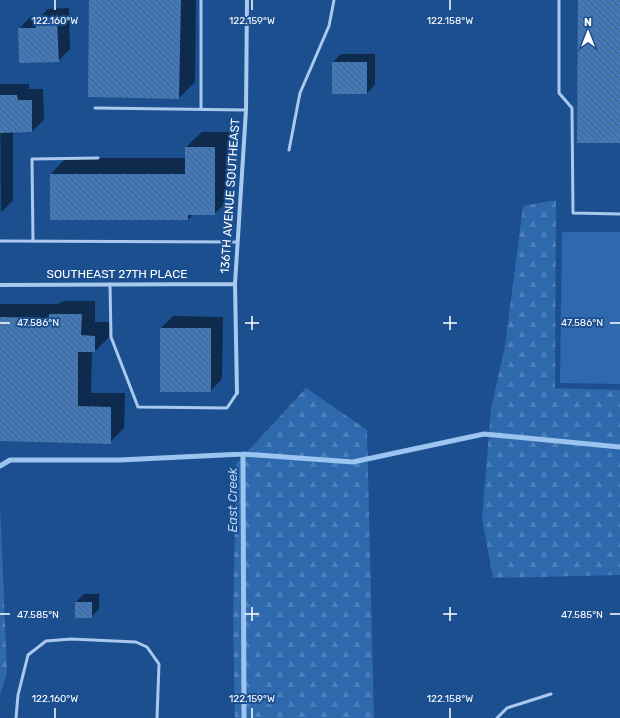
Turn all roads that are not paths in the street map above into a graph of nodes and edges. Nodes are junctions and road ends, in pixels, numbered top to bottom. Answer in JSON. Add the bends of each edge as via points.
{"nodes":[{"id":1,"x":201,"y":0,"type":"edge"},
{"id":2,"x":247,"y":0,"type":"edge"},
{"id":3,"x":334,"y":0,"type":"edge"},
{"id":4,"x":559,"y":0,"type":"edge"},
{"id":5,"x":95,"y":108,"type":"dead end"},
{"id":6,"x":201,"y":109,"type":"junction"},
{"id":7,"x":246,"y":110,"type":"junction"},
{"id":8,"x":289,"y":150,"type":"dead end"},
{"id":9,"x":98,"y":158,"type":"dead end"},
{"id":10,"x":620,"y":214,"type":"edge"},
{"id":11,"x":0,"y":241,"type":"edge"},
{"id":12,"x":33,"y":241,"type":"junction"},
{"id":13,"x":238,"y":242,"type":"junction"},
{"id":14,"x":110,"y":284,"type":"junction"},
{"id":15,"x":235,"y":284,"type":"junction"},
{"id":16,"x":0,"y":285,"type":"edge"},
{"id":17,"x":237,"y":393,"type":"joint"},
{"id":18,"x":551,"y":694,"type":"dead end"},
{"id":19,"x":16,"y":718,"type":"edge"},
{"id":20,"x":157,"y":718,"type":"edge"},
{"id":21,"x":497,"y":718,"type":"edge"}],
"edges":[{"from":1,"to":6,"type":"lane"},
{"from":2,"to":7,"type":"street","name":"136TH AVENUE SOUTHEAST"},
{"from":3,"to":8,"type":"lane","via":[[329,26],[300,93]]},
{"from":4,"to":10,"type":"lane","via":[[559,93],[572,108],[573,213]]},
{"from":5,"to":6,"type":"lane"},
{"from":6,"to":7,"type":"lane"},
{"from":7,"to":13,"type":"street","name":"136TH AVENUE SOUTHEAST"},
{"from":9,"to":12,"type":"lane","via":[[32,159]]},
{"from":11,"to":12,"type":"lane"},
{"from":12,"to":13,"type":"lane"},
{"from":13,"to":15,"type":"street","name":"136TH AVENUE SOUTHEAST"},
{"from":14,"to":15,"type":"street","name":"SOUTHEAST 27TH PLACE"},
{"from":14,"to":16,"type":"street","name":"SOUTHEAST 27TH PLACE"},
{"from":14,"to":17,"type":"lane","via":[[111,336],[138,407],[227,408]]},
{"from":15,"to":17,"type":"street","name":"136TH AVENUE SOUTHEAST"},
{"from":18,"to":21,"type":"lane","via":[[507,708]]},
{"from":19,"to":20,"type":"lane","via":[[18,695],[28,655],[46,641],[71,638],[136,642],[147,647],[159,664]]}]}
